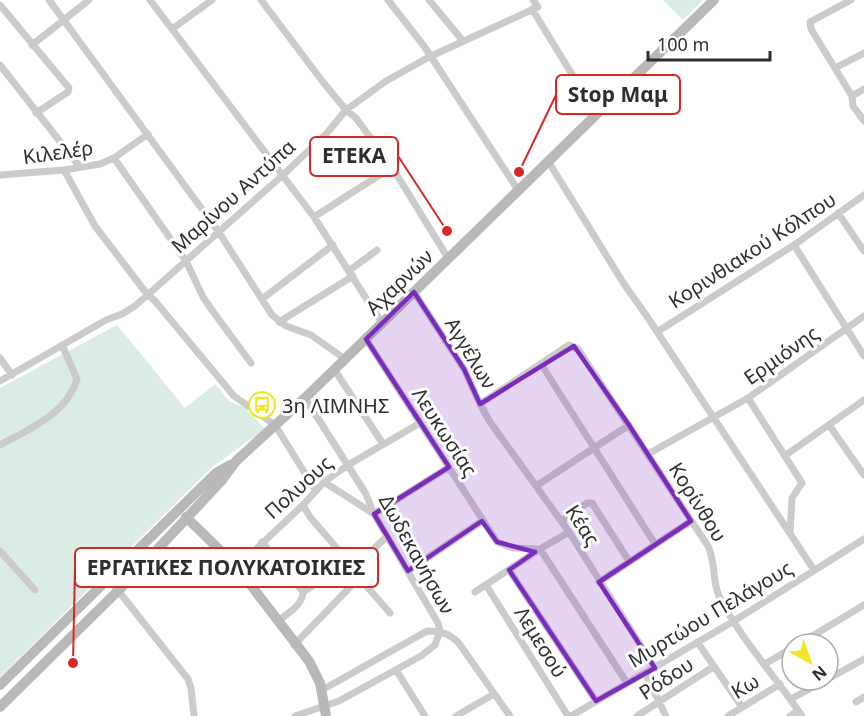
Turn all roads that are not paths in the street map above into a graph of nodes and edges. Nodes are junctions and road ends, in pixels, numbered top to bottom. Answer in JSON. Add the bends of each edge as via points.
{"nodes":[{"id":1,"x":49,"y":0,"type":"edge"},
{"id":2,"x":89,"y":0,"type":"edge"},
{"id":3,"x":150,"y":0,"type":"edge"},
{"id":4,"x":212,"y":0,"type":"edge"},
{"id":5,"x":261,"y":0,"type":"edge"},
{"id":6,"x":388,"y":0,"type":"edge"},
{"id":7,"x":429,"y":0,"type":"edge"},
{"id":8,"x":533,"y":0,"type":"edge"},
{"id":9,"x":714,"y":0,"type":"edge"},
{"id":10,"x":851,"y":0,"type":"edge"},
{"id":11,"x":0,"y":5,"type":"edge"},
{"id":12,"x":535,"y":8,"type":"junction"},
{"id":13,"x":64,"y":20,"type":"junction"},
{"id":14,"x":172,"y":29,"type":"junction"},
{"id":15,"x":463,"y":41,"type":"junction"},
{"id":16,"x":32,"y":45,"type":"junction"},
{"id":17,"x":864,"y":53,"type":"edge"},
{"id":18,"x":429,"y":57,"type":"junction"},
{"id":19,"x":1,"y":68,"type":"edge"},
{"id":20,"x":835,"y":68,"type":"junction"},
{"id":21,"x":864,"y":88,"type":"edge"},
{"id":22,"x":852,"y":96,"type":"junction"},
{"id":23,"x":346,"y":110,"type":"junction"},
{"id":24,"x":36,"y":113,"type":"junction"},
{"id":25,"x":597,"y":116,"type":"junction"},
{"id":26,"x":864,"y":122,"type":"edge"},
{"id":27,"x":148,"y":134,"type":"junction"},
{"id":28,"x":114,"y":158,"type":"junction"},
{"id":29,"x":548,"y":160,"type":"junction"},
{"id":30,"x":80,"y":167,"type":"junction"},
{"id":31,"x":392,"y":167,"type":"junction"},
{"id":32,"x":64,"y":170,"type":"junction"},
{"id":33,"x":0,"y":175,"type":"edge"},
{"id":34,"x":283,"y":175,"type":"junction"},
{"id":35,"x":518,"y":190,"type":"junction"},
{"id":36,"x":864,"y":195,"type":"edge"},
{"id":37,"x":838,"y":213,"type":"junction"},
{"id":38,"x":314,"y":217,"type":"junction"},
{"id":39,"x":218,"y":231,"type":"junction"},
{"id":40,"x":333,"y":245,"type":"junction"},
{"id":41,"x":795,"y":245,"type":"junction"},
{"id":42,"x":377,"y":250,"type":"dead end"},
{"id":43,"x":864,"y":251,"type":"edge"},
{"id":44,"x":448,"y":258,"type":"junction"},
{"id":45,"x":186,"y":261,"type":"junction"},
{"id":46,"x":352,"y":273,"type":"junction"},
{"id":47,"x":414,"y":292,"type":"junction"},
{"id":48,"x":147,"y":294,"type":"junction"},
{"id":49,"x":262,"y":299,"type":"junction"},
{"id":50,"x":864,"y":316,"type":"edge"},
{"id":51,"x":279,"y":322,"type":"junction"},
{"id":52,"x":382,"y":323,"type":"junction"},
{"id":53,"x":847,"y":328,"type":"junction"},
{"id":54,"x":657,"y":332,"type":"junction"},
{"id":55,"x":366,"y":339,"type":"junction"},
{"id":56,"x":62,"y":345,"type":"junction"},
{"id":57,"x":569,"y":345,"type":"joint"},
{"id":58,"x":864,"y":356,"type":"edge"},
{"id":59,"x":0,"y":358,"type":"edge"},
{"id":60,"x":345,"y":358,"type":"junction"},
{"id":61,"x":251,"y":363,"type":"dead end"},
{"id":62,"x":541,"y":364,"type":"junction"},
{"id":63,"x":334,"y":369,"type":"junction"},
{"id":64,"x":12,"y":375,"type":"junction"},
{"id":65,"x":0,"y":381,"type":"edge"},
{"id":66,"x":305,"y":398,"type":"junction"},
{"id":67,"x":748,"y":398,"type":"junction"},
{"id":68,"x":864,"y":400,"type":"edge"},
{"id":69,"x":480,"y":404,"type":"junction"},
{"id":70,"x":715,"y":418,"type":"junction"},
{"id":71,"x":420,"y":423,"type":"junction"},
{"id":72,"x":275,"y":425,"type":"junction"},
{"id":73,"x":629,"y":425,"type":"junction"},
{"id":74,"x":829,"y":425,"type":"junction"},
{"id":75,"x":383,"y":444,"type":"junction"},
{"id":76,"x":0,"y":445,"type":"edge"},
{"id":77,"x":594,"y":449,"type":"junction"},
{"id":78,"x":648,"y":454,"type":"junction"},
{"id":79,"x":786,"y":455,"type":"junction"},
{"id":80,"x":236,"y":461,"type":"junction"},
{"id":81,"x":348,"y":465,"type":"junction"},
{"id":82,"x":449,"y":468,"type":"junction"},
{"id":83,"x":864,"y":475,"type":"edge"},
{"id":84,"x":324,"y":482,"type":"junction"},
{"id":85,"x":536,"y":486,"type":"junction"},
{"id":86,"x":316,"y":491,"type":"junction"},
{"id":87,"x":303,"y":505,"type":"junction"},
{"id":88,"x":374,"y":514,"type":"junction"},
{"id":89,"x":186,"y":517,"type":"junction"},
{"id":90,"x":482,"y":521,"type":"junction"},
{"id":91,"x":561,"y":521,"type":"junction"},
{"id":92,"x":691,"y":521,"type":"junction"},
{"id":93,"x":569,"y":532,"type":"junction"},
{"id":94,"x":790,"y":534,"type":"junction"},
{"id":95,"x":387,"y":536,"type":"junction"},
{"id":96,"x":864,"y":539,"type":"edge"},
{"id":97,"x":262,"y":542,"type":"junction"},
{"id":98,"x":655,"y":544,"type":"junction"},
{"id":99,"x":540,"y":549,"type":"junction"},
{"id":100,"x":0,"y":551,"type":"edge"},
{"id":101,"x":629,"y":561,"type":"junction"},
{"id":102,"x":237,"y":567,"type":"junction"},
{"id":103,"x":509,"y":570,"type":"junction"},
{"id":104,"x":814,"y":570,"type":"junction"},
{"id":105,"x":408,"y":571,"type":"junction"},
{"id":106,"x":355,"y":572,"type":"junction"},
{"id":107,"x":109,"y":579,"type":"junction"},
{"id":108,"x":599,"y":582,"type":"junction"},
{"id":109,"x":352,"y":584,"type":"junction"},
{"id":110,"x":486,"y":585,"type":"junction"},
{"id":111,"x":35,"y":590,"type":"dead end"},
{"id":112,"x":118,"y":590,"type":"junction"},
{"id":113,"x":303,"y":592,"type":"junction"},
{"id":114,"x":475,"y":592,"type":"dead end"},
{"id":115,"x":864,"y":605,"type":"edge"},
{"id":116,"x":390,"y":613,"type":"dead end"},
{"id":117,"x":734,"y":621,"type":"junction"},
{"id":118,"x":277,"y":622,"type":"junction"},
{"id":119,"x":440,"y":631,"type":"junction"},
{"id":120,"x":819,"y":632,"type":"edge"},
{"id":121,"x":698,"y":644,"type":"junction"},
{"id":122,"x":295,"y":645,"type":"junction"},
{"id":123,"x":780,"y":655,"type":"edge"},
{"id":124,"x":864,"y":659,"type":"edge"},
{"id":125,"x":765,"y":664,"type":"junction"},
{"id":126,"x":713,"y":667,"type":"junction"},
{"id":127,"x":655,"y":668,"type":"junction"},
{"id":128,"x":396,"y":670,"type":"junction"},
{"id":129,"x":840,"y":672,"type":"edge"},
{"id":130,"x":645,"y":673,"type":"junction"},
{"id":131,"x":627,"y":683,"type":"junction"},
{"id":132,"x":780,"y":684,"type":"joint"},
{"id":133,"x":0,"y":686,"type":"edge"},
{"id":134,"x":322,"y":690,"type":"junction"},
{"id":135,"x":785,"y":692,"type":"edge"},
{"id":136,"x":803,"y":692,"type":"edge"},
{"id":137,"x":494,"y":694,"type":"junction"},
{"id":138,"x":864,"y":697,"type":"edge"},
{"id":139,"x":790,"y":699,"type":"junction"},
{"id":140,"x":596,"y":701,"type":"junction"},
{"id":141,"x":660,"y":702,"type":"junction"},
{"id":142,"x":856,"y":702,"type":"dead end"},
{"id":143,"x":0,"y":707,"type":"edge"},
{"id":144,"x":742,"y":707,"type":"junction"},
{"id":145,"x":326,"y":711,"type":"edge"},
{"id":146,"x":800,"y":713,"type":"edge"},
{"id":147,"x":194,"y":716,"type":"edge"},
{"id":148,"x":295,"y":716,"type":"edge"},
{"id":149,"x":425,"y":716,"type":"edge"},
{"id":150,"x":456,"y":716,"type":"edge"},
{"id":151,"x":510,"y":716,"type":"edge"},
{"id":152,"x":570,"y":716,"type":"edge"},
{"id":153,"x":637,"y":716,"type":"edge"},
{"id":154,"x":666,"y":716,"type":"edge"},
{"id":155,"x":728,"y":716,"type":"edge"},
{"id":156,"x":790,"y":716,"type":"edge"}],
"edges":[{"from":1,"to":13,"type":"street"},
{"from":2,"to":13,"type":"street"},
{"from":3,"to":14,"type":"street"},
{"from":4,"to":14,"type":"street"},
{"from":5,"to":23,"type":"street"},
{"from":6,"to":18,"type":"street"},
{"from":7,"to":15,"type":"street"},
{"from":8,"to":12,"type":"street"},
{"from":9,"to":25,"type":"main road","name":"Αχαρνών"},
{"from":10,"to":20,"type":"street","via":[[810,22]]},
{"from":11,"to":16,"type":"street"},
{"from":12,"to":15,"type":"street","name":"Μαρίνου Αντύπα"},
{"from":12,"to":25,"type":"street"},
{"from":13,"to":16,"type":"street"},
{"from":13,"to":27,"type":"street"},
{"from":14,"to":34,"type":"street"},
{"from":15,"to":18,"type":"street","name":"Μαρίνου Αντύπα"},
{"from":16,"to":24,"type":"street","via":[[69,90]]},
{"from":17,"to":20,"type":"street"},
{"from":18,"to":23,"type":"street","name":"Μαρίνου Αντύπα"},
{"from":18,"to":35,"type":"street"},
{"from":19,"to":24,"type":"street"},
{"from":20,"to":22,"type":"street"},
{"from":21,"to":22,"type":"street"},
{"from":22,"to":26,"type":"street"},
{"from":23,"to":31,"type":"street"},
{"from":23,"to":34,"type":"street","name":"Μαρίνου Αντύπα"},
{"from":24,"to":30,"type":"street"},
{"from":25,"to":29,"type":"main road","name":"Αχαρνών"},
{"from":27,"to":28,"type":"street","name":"Κιλελέρ"},
{"from":27,"to":39,"type":"street"},
{"from":28,"to":30,"type":"street","name":"Κιλελέρ"},
{"from":28,"to":45,"type":"street"},
{"from":29,"to":35,"type":"main road","name":"Αχαρνών"},
{"from":29,"to":54,"type":"street"},
{"from":30,"to":32,"type":"street","name":"Κιλελέρ"},
{"from":31,"to":38,"type":"street"},
{"from":31,"to":44,"type":"street"},
{"from":32,"to":33,"type":"street","name":"Κιλελέρ"},
{"from":32,"to":48,"type":"street","via":[[95,226]]},
{"from":34,"to":38,"type":"street"},
{"from":34,"to":39,"type":"street","name":"Μαρίνου Αντύπα"},
{"from":35,"to":44,"type":"main road","name":"Αχαρνών"},
{"from":36,"to":37,"type":"street","name":"Κορινθιακού Κόλπου"},
{"from":37,"to":41,"type":"street","name":"Κορινθιακού Κόλπου"},
{"from":37,"to":43,"type":"street"},
{"from":38,"to":40,"type":"street"},
{"from":39,"to":45,"type":"street","name":"Μαρίνου Αντύπα"},
{"from":39,"to":49,"type":"street"},
{"from":40,"to":46,"type":"street"},
{"from":40,"to":49,"type":"street"},
{"from":41,"to":53,"type":"street"},
{"from":41,"to":54,"type":"street","name":"Κορινθιακού Κόλπου"},
{"from":42,"to":46,"type":"street"},
{"from":44,"to":47,"type":"main road","name":"Αχαρνών"},
{"from":45,"to":48,"type":"street","name":"Μαρίνου Αντύπα"},
{"from":45,"to":61,"type":"street","via":[[203,297]]},
{"from":46,"to":51,"type":"street"},
{"from":46,"to":52,"type":"street"},
{"from":47,"to":52,"type":"main road","name":"Αχαρνών"},
{"from":47,"to":69,"type":"street","name":"Αγγέλων","via":[[464,369]]},
{"from":48,"to":56,"type":"street","name":"Μαρίνου Αντύπα","via":[[127,311]]},
{"from":48,"to":72,"type":"street","via":[[234,396]]},
{"from":49,"to":51,"type":"street"},
{"from":50,"to":53,"type":"street","name":"Ερμιόνης"},
{"from":51,"to":60,"type":"street","via":[[311,335]]},
{"from":52,"to":55,"type":"main road","name":"Αχαρνών"},
{"from":53,"to":58,"type":"street"},
{"from":53,"to":67,"type":"street","name":"Ερμιόνης"},
{"from":54,"to":70,"type":"street"},
{"from":55,"to":60,"type":"main road","name":"Αχαρνών"},
{"from":55,"to":71,"type":"street","name":"Λευκωσίας"},
{"from":56,"to":64,"type":"street","name":"Μαρίνου Αντύπα"},
{"from":56,"to":76,"type":"street","via":[[77,379],[69,396],[42,422]]},
{"from":57,"to":62,"type":"street","name":"Αγγέλων"},
{"from":57,"to":73,"type":"street","name":"Κορίνθου","via":[[579,350]]},
{"from":59,"to":64,"type":"street"},
{"from":60,"to":63,"type":"main road","name":"Αχαρνών"},
{"from":62,"to":69,"type":"street","name":"Αγγέλων"},
{"from":62,"to":77,"type":"street"},
{"from":63,"to":66,"type":"main road","name":"Αχαρνών"},
{"from":63,"to":75,"type":"street"},
{"from":64,"to":65,"type":"street","name":"Μαρίνου Αντύπα"},
{"from":66,"to":72,"type":"main road","name":"Αχαρνών"},
{"from":66,"to":81,"type":"street","name":"Δωδεκανήσων"},
{"from":67,"to":70,"type":"street","name":"Ερμιόνης"},
{"from":67,"to":79,"type":"street"},
{"from":68,"to":74,"type":"street"},
{"from":69,"to":85,"type":"street","name":"Κέας"},
{"from":70,"to":78,"type":"street","name":"Ερμιόνης"},
{"from":70,"to":94,"type":"street"},
{"from":71,"to":75,"type":"street","name":"Πολυους"},
{"from":71,"to":82,"type":"street","name":"Λευκωσίας"},
{"from":72,"to":80,"type":"main road","name":"Αχαρνών"},
{"from":72,"to":86,"type":"street"},
{"from":73,"to":77,"type":"street"},
{"from":73,"to":78,"type":"street","name":"Κορίνθου"},
{"from":74,"to":79,"type":"street"},
{"from":74,"to":83,"type":"street"},
{"from":75,"to":81,"type":"street","name":"Πολυους"},
{"from":77,"to":85,"type":"street"},
{"from":77,"to":98,"type":"street"},
{"from":78,"to":92,"type":"street","name":"Κορίνθου"},
{"from":79,"to":94,"type":"street","via":[[802,483],[792,498]]},
{"from":80,"to":89,"type":"main road","name":"Αχαρνών"},
{"from":80,"to":107,"type":"main road","name":"Αχαρνών","via":[[216,473]]},
{"from":81,"to":84,"type":"street","name":"Πολυους"},
{"from":81,"to":88,"type":"street","name":"Δωδεκανήσων"},
{"from":82,"to":88,"type":"street"},
{"from":82,"to":90,"type":"street","name":"Λευκωσίας"},
{"from":84,"to":86,"type":"street","name":"Πολυους"},
{"from":84,"to":88,"type":"street"},
{"from":85,"to":91,"type":"street","name":"Κέας"},
{"from":86,"to":87,"type":"street","name":"Πολυους"},
{"from":87,"to":97,"type":"street","name":"Πολυους"},
{"from":87,"to":106,"type":"street"},
{"from":88,"to":95,"type":"street","name":"Δωδεκανήσων"},
{"from":89,"to":102,"type":"main road"},
{"from":89,"to":112,"type":"main road","name":"Αχαρνών"},
{"from":90,"to":99,"type":"street","name":"Λευκωσίας","via":[[496,542],[513,548]]},
{"from":90,"to":105,"type":"street"},
{"from":91,"to":93,"type":"street","name":"Κέας"},
{"from":91,"to":101,"type":"street","via":[[592,503]]},
{"from":92,"to":98,"type":"street"},
{"from":92,"to":117,"type":"street","name":"Κορίνθου","via":[[708,546],[719,595]]},
{"from":93,"to":99,"type":"street"},
{"from":93,"to":108,"type":"street","name":"Κέας"},
{"from":94,"to":104,"type":"street"},
{"from":95,"to":105,"type":"street","name":"Δωδεκανήσων"},
{"from":95,"to":106,"type":"street"},
{"from":96,"to":104,"type":"street","name":"Μυρτώου Πελάγους"},
{"from":97,"to":102,"type":"street","name":"Πολυους"},
{"from":97,"to":113,"type":"street"},
{"from":98,"to":101,"type":"street"},
{"from":99,"to":103,"type":"street"},
{"from":99,"to":131,"type":"street"},
{"from":100,"to":111,"type":"street"},
{"from":101,"to":108,"type":"street"},
{"from":102,"to":118,"type":"main road"},
{"from":103,"to":110,"type":"street"},
{"from":103,"to":140,"type":"street"},
{"from":104,"to":117,"type":"street","name":"Μυρτώου Πελάγους"},
{"from":105,"to":119,"type":"street","name":"Δωδεκανήσων"},
{"from":106,"to":109,"type":"street"},
{"from":106,"to":116,"type":"street"},
{"from":107,"to":112,"type":"street"},
{"from":107,"to":133,"type":"main road","name":"Αχαρνών"},
{"from":108,"to":127,"type":"street","name":"Κέας"},
{"from":109,"to":113,"type":"street","via":[[325,578]]},
{"from":109,"to":122,"type":"street"},
{"from":110,"to":114,"type":"street"},
{"from":110,"to":152,"type":"street","name":"Λεμεσού"},
{"from":112,"to":143,"type":"main road","name":"Αχαρνών"},
{"from":112,"to":147,"type":"street","via":[[188,679]]},
{"from":113,"to":118,"type":"street","via":[[300,603]]},
{"from":115,"to":120,"type":"street"},
{"from":117,"to":121,"type":"street","name":"Μυρτώου Πελάγους"},
{"from":117,"to":125,"type":"street","name":"Κορίνθου"},
{"from":118,"to":122,"type":"main road"},
{"from":119,"to":128,"type":"street","via":[[435,645]]},
{"from":119,"to":134,"type":"street","via":[[427,631]]},
{"from":119,"to":137,"type":"street","name":"Δωδεκανήσων","via":[[458,642]]},
{"from":121,"to":126,"type":"street"},
{"from":121,"to":127,"type":"street","name":"Μυρτώου Πελάγους"},
{"from":122,"to":134,"type":"main road","via":[[315,670]]},
{"from":123,"to":125,"type":"street"},
{"from":124,"to":129,"type":"street"},
{"from":125,"to":132,"type":"street","name":"Κορίνθου"},
{"from":126,"to":141,"type":"street","name":"Ρόδου"},
{"from":126,"to":144,"type":"street"},
{"from":127,"to":130,"type":"street","name":"Μυρτώου Πελάγους"},
{"from":128,"to":145,"type":"street"},
{"from":128,"to":149,"type":"street"},
{"from":130,"to":131,"type":"street","name":"Μυρτώου Πελάγους"},
{"from":130,"to":141,"type":"street"},
{"from":131,"to":140,"type":"street","name":"Μυρτώου Πελάγους"},
{"from":132,"to":144,"type":"street","name":"Κω"},
{"from":134,"to":145,"type":"main road"},
{"from":135,"to":139,"type":"street","name":"Κορίνθου"},
{"from":136,"to":139,"type":"street"},
{"from":137,"to":150,"type":"street"},
{"from":137,"to":151,"type":"street","name":"Δωδεκανήσων"},
{"from":138,"to":142,"type":"street"},
{"from":139,"to":146,"type":"street","name":"Κορίνθου"},
{"from":140,"to":152,"type":"street","name":"Μυρτώου Πελάγους"},
{"from":141,"to":153,"type":"street","name":"Ρόδου"},
{"from":141,"to":154,"type":"street"},
{"from":144,"to":155,"type":"street","name":"Κω"},
{"from":145,"to":148,"type":"street"},
{"from":146,"to":156,"type":"street"}]}
